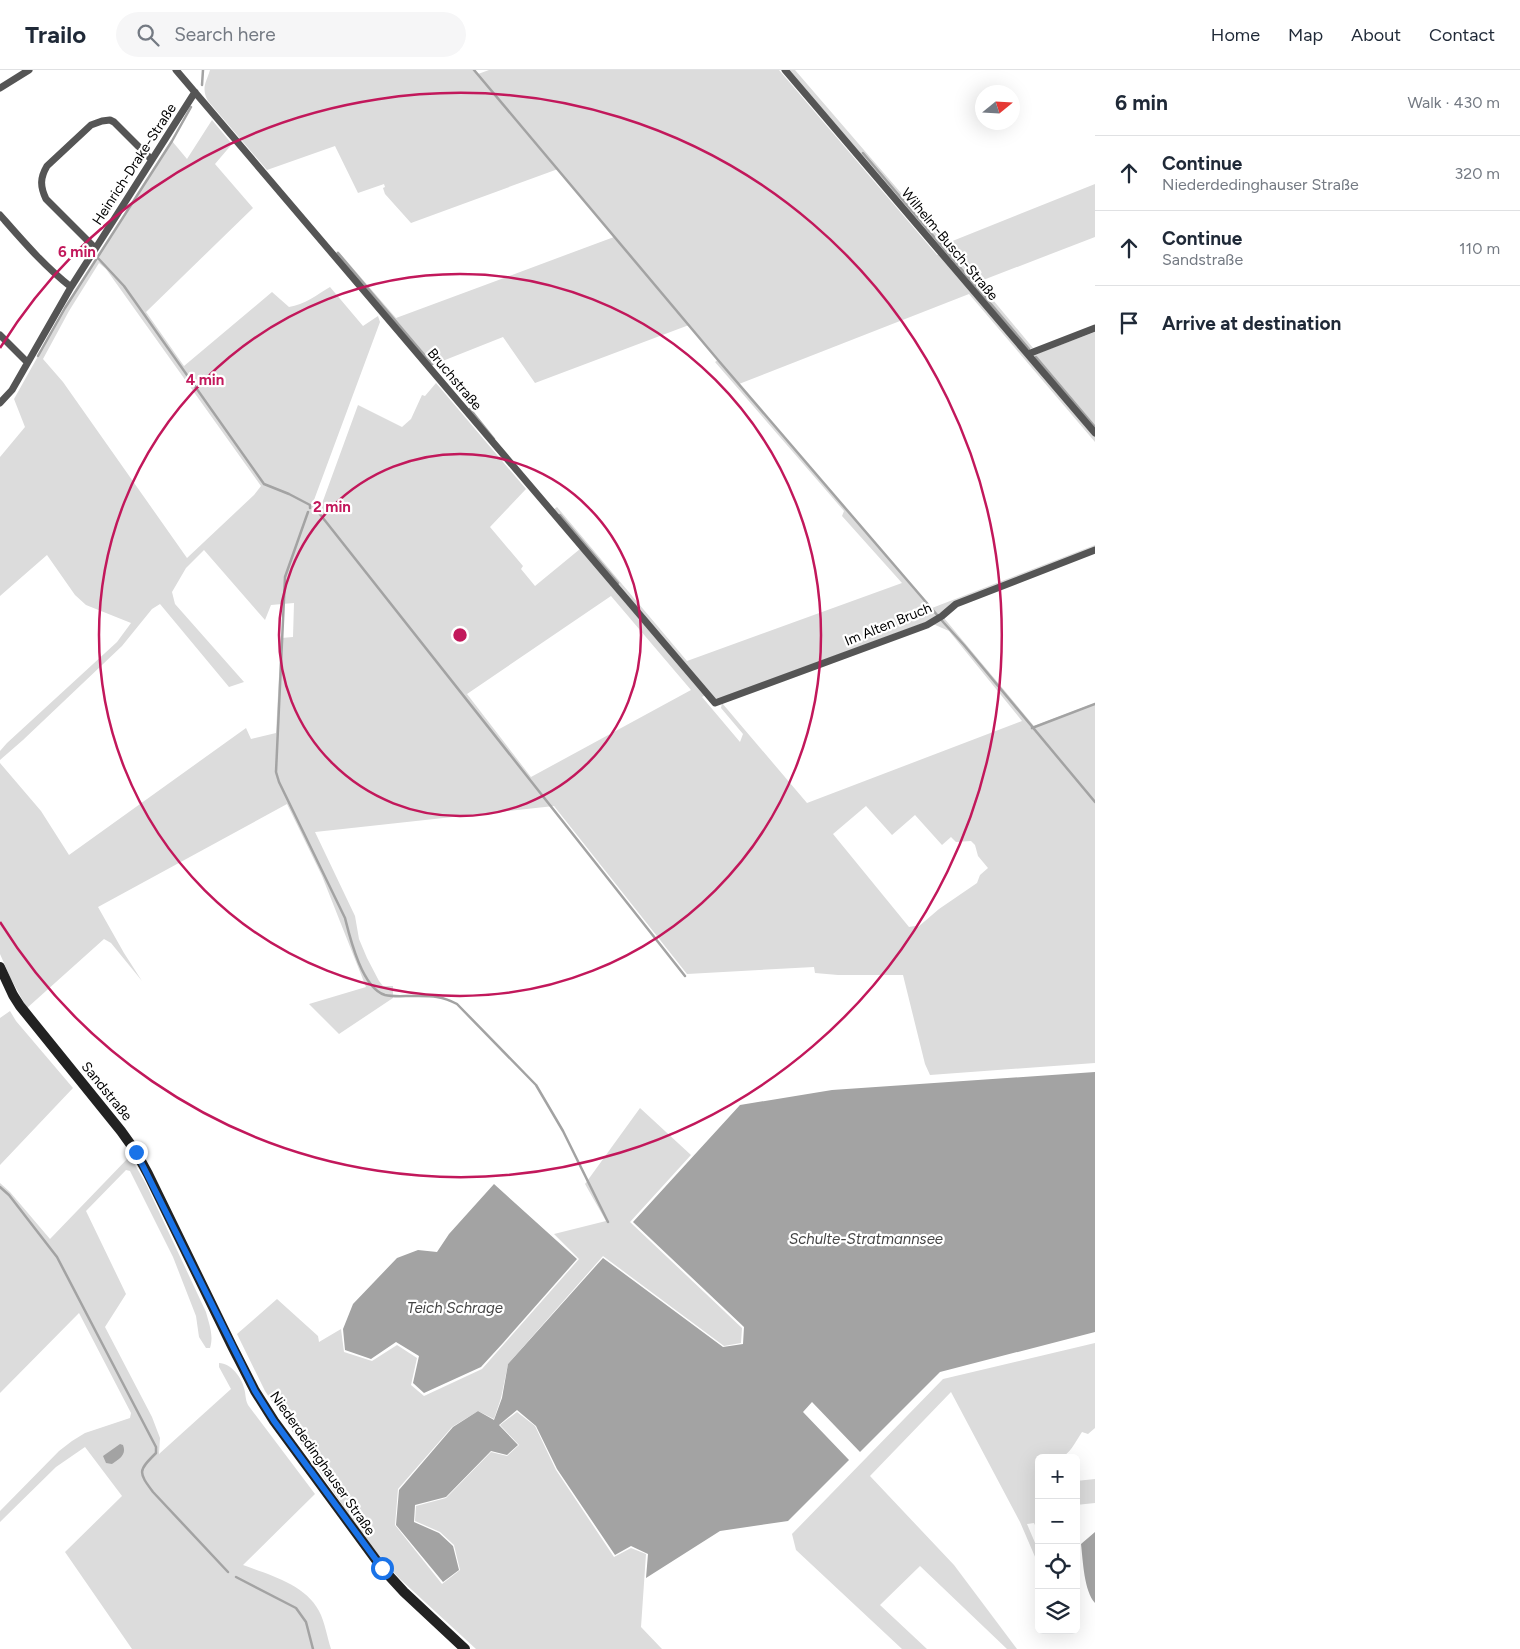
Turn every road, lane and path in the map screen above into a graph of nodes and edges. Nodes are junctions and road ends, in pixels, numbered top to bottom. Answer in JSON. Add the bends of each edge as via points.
{"nodes":[{"id":1,"x":29,"y":70,"type":"edge"},
{"id":2,"x":176,"y":70,"type":"edge"},
{"id":3,"x":785,"y":70,"type":"edge"},
{"id":4,"x":0,"y":88,"type":"edge"},
{"id":5,"x":195,"y":92,"type":"junction"},
{"id":6,"x":151,"y":159,"type":"junction"},
{"id":7,"x":0,"y":215,"type":"edge"},
{"id":8,"x":95,"y":248,"type":"junction"},
{"id":9,"x":70,"y":287,"type":"junction"},
{"id":10,"x":1095,"y":328,"type":"edge"},
{"id":11,"x":0,"y":335,"type":"edge"},
{"id":12,"x":1028,"y":354,"type":"junction"},
{"id":13,"x":28,"y":362,"type":"junction"},
{"id":14,"x":0,"y":403,"type":"edge"},
{"id":15,"x":1095,"y":433,"type":"edge"},
{"id":16,"x":1095,"y":550,"type":"edge"},
{"id":17,"x":715,"y":703,"type":"joint"},
{"id":18,"x":0,"y":967,"type":"edge"},
{"id":19,"x":193,"y":1268,"type":"joint"},
{"id":20,"x":465,"y":1649,"type":"edge"}],
"edges":[{"from":1,"to":4,"type":"street"},
{"from":2,"to":5,"type":"street","name":"Bruchstraße"},
{"from":3,"to":12,"type":"street","name":"Wilhelm-Busch-Straße"},
{"from":5,"to":6,"type":"street","name":"Heinrich-Drake-Straße"},
{"from":5,"to":17,"type":"street","name":"Bruchstraße"},
{"from":6,"to":8,"type":"street","name":"Heinrich-Drake-Straße"},
{"from":6,"to":8,"type":"street","via":[[110,120],[91,125],[47,166],[41,181],[46,199]]},
{"from":7,"to":9,"type":"street"},
{"from":8,"to":9,"type":"street","name":"Heinrich-Drake-Straße"},
{"from":9,"to":13,"type":"street","name":"Heinrich-Drake-Straße"},
{"from":10,"to":12,"type":"street"},
{"from":11,"to":13,"type":"street"},
{"from":12,"to":15,"type":"street","name":"Wilhelm-Busch-Straße"},
{"from":13,"to":14,"type":"street","name":"Heinrich-Drake-Straße","via":[[12,390]]},
{"from":16,"to":17,"type":"street","name":"Im Alten Bruch","via":[[956,604],[927,625]]},
{"from":18,"to":19,"type":"main road","name":"Sandstraße","via":[[20,1006],[136,1152]]},
{"from":19,"to":20,"type":"main road","name":"Niederdedinghauser Straße","via":[[247,1376],[274,1421],[382,1568]]}]}
